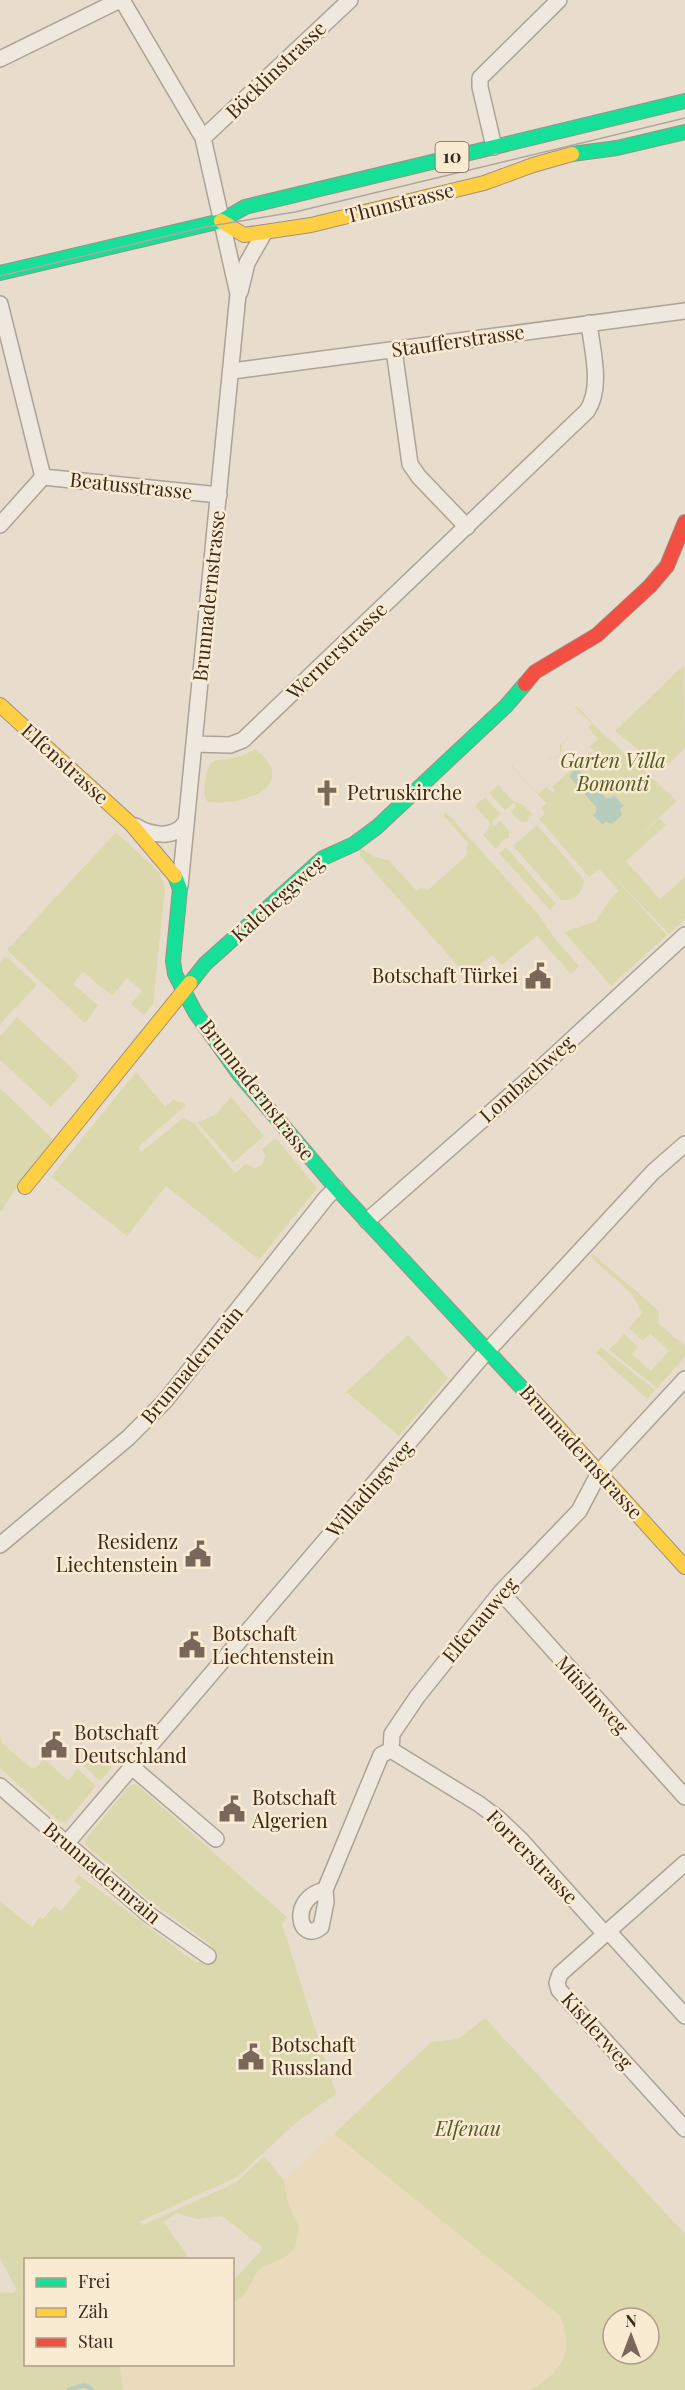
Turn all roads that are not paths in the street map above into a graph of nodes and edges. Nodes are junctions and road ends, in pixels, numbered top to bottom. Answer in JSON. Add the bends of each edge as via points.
{"nodes":[{"id":1,"x":121,"y":0,"type":"edge"},
{"id":2,"x":350,"y":0,"type":"edge"},
{"id":3,"x":559,"y":0,"type":"edge"},
{"id":4,"x":0,"y":59,"type":"edge"},
{"id":5,"x":685,"y":101,"type":"edge"},
{"id":6,"x":685,"y":132,"type":"edge"},
{"id":7,"x":203,"y":138,"type":"junction"},
{"id":8,"x":494,"y":147,"type":"junction"},
{"id":9,"x":221,"y":221,"type":"junction"},
{"id":10,"x":264,"y":233,"type":"junction"},
{"id":11,"x":0,"y":273,"type":"edge"},
{"id":12,"x":239,"y":298,"type":"junction"},
{"id":13,"x":0,"y":304,"type":"edge"},
{"id":14,"x":685,"y":311,"type":"edge"},
{"id":15,"x":589,"y":323,"type":"junction"},
{"id":16,"x":394,"y":350,"type":"junction"},
{"id":17,"x":232,"y":371,"type":"junction"},
{"id":18,"x":43,"y":477,"type":"junction"},
{"id":19,"x":219,"y":495,"type":"junction"},
{"id":20,"x":685,"y":522,"type":"edge"},
{"id":21,"x":0,"y":525,"type":"edge"},
{"id":22,"x":467,"y":527,"type":"junction"},
{"id":23,"x":0,"y":705,"type":"edge"},
{"id":24,"x":194,"y":744,"type":"junction"},
{"id":25,"x":186,"y":822,"type":"junction"},
{"id":26,"x":131,"y":824,"type":"junction"},
{"id":27,"x":180,"y":889,"type":"junction"},
{"id":28,"x":685,"y":935,"type":"edge"},
{"id":29,"x":182,"y":990,"type":"junction"},
{"id":30,"x":685,"y":1144,"type":"edge"},
{"id":31,"x":25,"y":1187,"type":"dead end"},
{"id":32,"x":336,"y":1188,"type":"junction"},
{"id":33,"x":367,"y":1221,"type":"junction"},
{"id":34,"x":488,"y":1350,"type":"junction"},
{"id":35,"x":685,"y":1378,"type":"edge"},
{"id":36,"x":600,"y":1471,"type":"junction"},
{"id":37,"x":0,"y":1545,"type":"edge"},
{"id":38,"x":685,"y":1568,"type":"edge"},
{"id":39,"x":501,"y":1592,"type":"junction"},
{"id":40,"x":391,"y":1750,"type":"junction"},
{"id":41,"x":132,"y":1767,"type":"junction"},
{"id":42,"x":0,"y":1786,"type":"edge"},
{"id":43,"x":685,"y":1797,"type":"edge"},
{"id":44,"x":216,"y":1839,"type":"dead end"},
{"id":45,"x":66,"y":1844,"type":"junction"},
{"id":46,"x":685,"y":1863,"type":"edge"},
{"id":47,"x":325,"y":1890,"type":"dead end"},
{"id":48,"x":607,"y":1933,"type":"junction"},
{"id":49,"x":208,"y":1956,"type":"dead end"},
{"id":50,"x":685,"y":2016,"type":"edge"},
{"id":51,"x":685,"y":2129,"type":"edge"}],
"edges":[{"from":1,"to":4,"type":"street"},
{"from":1,"to":7,"type":"street","name":"Brunnadernstrasse"},
{"from":2,"to":7,"type":"street","name":"Böcklinstrasse"},
{"from":3,"to":8,"type":"street","via":[[480,78]]},
{"from":5,"to":8,"type":"street","name":"Thunstrasse","number":"10"},
{"from":6,"to":10,"type":"street","name":"Thunstrasse","number":"10","via":[[575,153],[484,183]]},
{"from":7,"to":9,"type":"street","name":"Brunnadernstrasse"},
{"from":8,"to":9,"type":"street","name":"Thunstrasse","number":"10","via":[[244,207]]},
{"from":9,"to":10,"type":"street","name":"Thunstrasse","number":"10","via":[[244,235]]},
{"from":9,"to":11,"type":"street","name":"Thunstrasse","number":"10"},
{"from":9,"to":12,"type":"street","name":"Brunnadernstrasse"},
{"from":10,"to":12,"type":"street","name":"Brunnadernstrasse","via":[[247,263]]},
{"from":12,"to":17,"type":"street","name":"Brunnadernstrasse"},
{"from":13,"to":18,"type":"street","name":"Beatusstrasse"},
{"from":14,"to":15,"type":"street","name":"Staufferstrasse"},
{"from":15,"to":16,"type":"street","name":"Staufferstrasse"},
{"from":15,"to":22,"type":"street","name":"Wernerstrasse","via":[[595,377],[590,407]]},
{"from":16,"to":17,"type":"street","name":"Staufferstrasse"},
{"from":16,"to":22,"type":"street","via":[[410,464]]},
{"from":17,"to":19,"type":"street","name":"Brunnadernstrasse"},
{"from":18,"to":19,"type":"street","name":"Beatusstrasse"},
{"from":18,"to":21,"type":"street","name":"Beatusstrasse"},
{"from":19,"to":24,"type":"street","name":"Brunnadernstrasse"},
{"from":20,"to":29,"type":"street","name":"Kalcheggweg","via":[[667,566],[650,586],[597,635],[535,672],[506,706],[377,826],[357,842],[323,858]]},
{"from":22,"to":24,"type":"street","name":"Wernerstrasse","via":[[243,740],[230,745]]},
{"from":23,"to":26,"type":"street","name":"Elfenstrasse"},
{"from":24,"to":25,"type":"street","name":"Brunnadernstrasse"},
{"from":25,"to":26,"type":"street","name":"Elfenstrasse","via":[[180,829],[164,834],[149,833]]},
{"from":25,"to":27,"type":"street","name":"Brunnadernstrasse"},
{"from":26,"to":27,"type":"street","name":"Elfenstrasse","via":[[171,867]]},
{"from":27,"to":29,"type":"street","name":"Brunnadernstrasse","via":[[173,961]]},
{"from":28,"to":33,"type":"street","name":"Lombachweg"},
{"from":29,"to":31,"type":"street","name":"Kalcheggweg"},
{"from":29,"to":32,"type":"street","name":"Brunnadernstrasse","via":[[239,1074]]},
{"from":30,"to":34,"type":"street","name":"Willadingweg","via":[[653,1172]]},
{"from":32,"to":33,"type":"street","name":"Brunnadernstrasse"},
{"from":32,"to":37,"type":"street","name":"Brunnadernrain","via":[[165,1401],[128,1438]]},
{"from":33,"to":34,"type":"street","name":"Brunnadernstrasse"},
{"from":34,"to":36,"type":"street","name":"Brunnadernstrasse"},
{"from":34,"to":41,"type":"street","name":"Willadingweg"},
{"from":35,"to":36,"type":"street","name":"Elfenauweg"},
{"from":36,"to":38,"type":"street","name":"Brunnadernstrasse"},
{"from":36,"to":39,"type":"street","name":"Elfenauweg","via":[[579,1510]]},
{"from":39,"to":40,"type":"street","name":"Elfenauweg","via":[[410,1707],[392,1734]]},
{"from":39,"to":43,"type":"street","name":"Müslinweg"},
{"from":40,"to":47,"type":"street","name":"Elfenauweg","via":[[381,1755]]},
{"from":40,"to":48,"type":"street","name":"Forrerstrasse","via":[[479,1804],[508,1827]]},
{"from":41,"to":44,"type":"street"},
{"from":41,"to":45,"type":"street","name":"Willadingweg"},
{"from":42,"to":45,"type":"street","name":"Brunnadernrain"},
{"from":45,"to":49,"type":"street","name":"Brunnadernrain","via":[[148,1914]]},
{"from":46,"to":48,"type":"street","name":"Kistlerweg"},
{"from":48,"to":50,"type":"street","name":"Forrerstrasse"},
{"from":48,"to":51,"type":"street","name":"Kistlerweg","via":[[560,1974],[558,1986]]}]}
